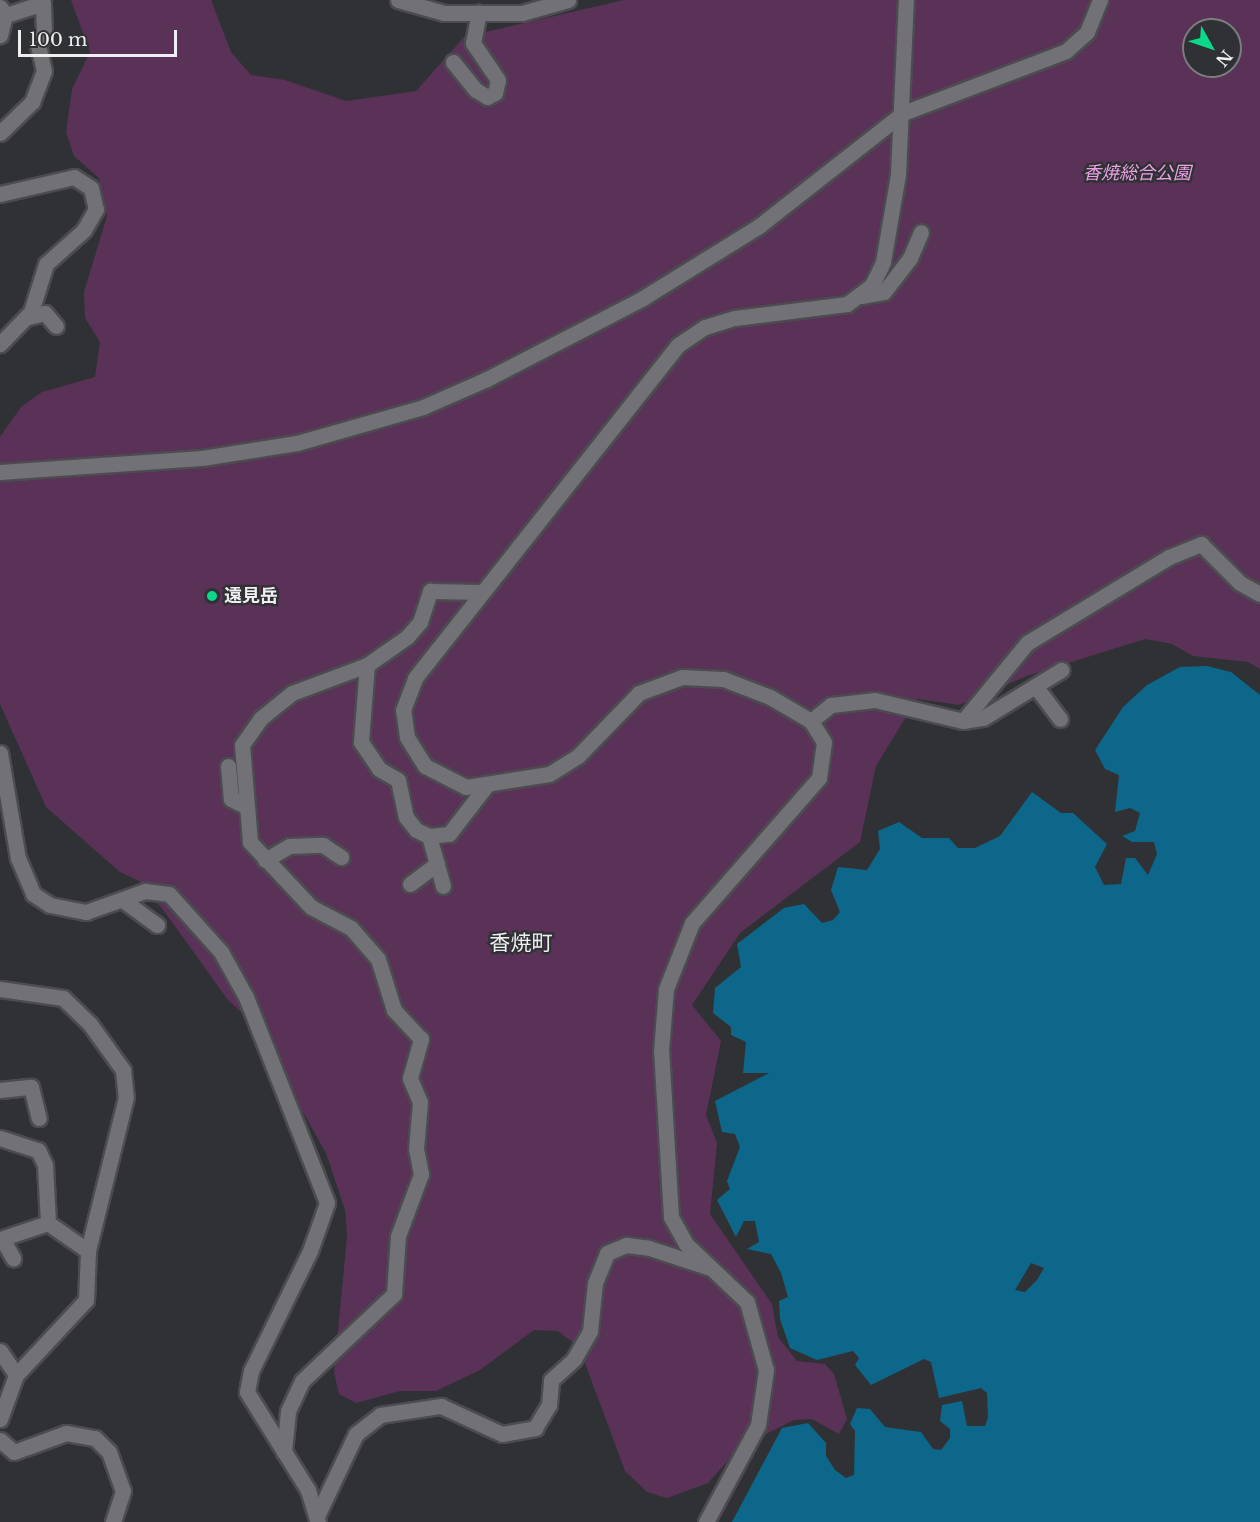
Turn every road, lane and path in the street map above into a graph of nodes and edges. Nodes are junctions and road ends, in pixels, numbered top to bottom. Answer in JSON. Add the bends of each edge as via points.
{"nodes":[{"id":1,"x":398,"y":0,"type":"edge"},
{"id":2,"x":568,"y":0,"type":"edge"},
{"id":3,"x":906,"y":0,"type":"edge"},
{"id":4,"x":1100,"y":0,"type":"edge"},
{"id":5,"x":2,"y":11,"type":"edge"},
{"id":6,"x":479,"y":13,"type":"junction"},
{"id":7,"x":0,"y":35,"type":"edge"},
{"id":8,"x":453,"y":62,"type":"dead end"},
{"id":9,"x":903,"y":113,"type":"junction"},
{"id":10,"x":0,"y":133,"type":"edge"},
{"id":11,"x":0,"y":194,"type":"edge"},
{"id":12,"x":921,"y":232,"type":"dead end"},
{"id":13,"x":861,"y":296,"type":"junction"},
{"id":14,"x":28,"y":317,"type":"junction"},
{"id":15,"x":56,"y":326,"type":"dead end"},
{"id":16,"x":0,"y":344,"type":"edge"},
{"id":17,"x":0,"y":472,"type":"edge"},
{"id":18,"x":482,"y":592,"type":"junction"},
{"id":19,"x":1260,"y":594,"type":"edge"},
{"id":20,"x":367,"y":665,"type":"junction"},
{"id":21,"x":1061,"y":670,"type":"dead end"},
{"id":22,"x":1036,"y":687,"type":"junction"},
{"id":23,"x":1060,"y":719,"type":"dead end"},
{"id":24,"x":811,"y":721,"type":"junction"},
{"id":25,"x":963,"y":721,"type":"junction"},
{"id":26,"x":0,"y":753,"type":"edge"},
{"id":27,"x":228,"y":766,"type":"dead end"},
{"id":28,"x":486,"y":786,"type":"junction"},
{"id":29,"x":243,"y":805,"type":"junction"},
{"id":30,"x":429,"y":836,"type":"junction"},
{"id":31,"x":341,"y":857,"type":"dead end"},
{"id":32,"x":265,"y":860,"type":"junction"},
{"id":33,"x":437,"y":864,"type":"junction"},
{"id":34,"x":410,"y":884,"type":"dead end"},
{"id":35,"x":443,"y":886,"type":"dead end"},
{"id":36,"x":124,"y":901,"type":"junction"},
{"id":37,"x":157,"y":925,"type":"dead end"},
{"id":38,"x":0,"y":989,"type":"edge"},
{"id":39,"x":0,"y":1090,"type":"edge"},
{"id":40,"x":39,"y":1118,"type":"dead end"},
{"id":41,"x":0,"y":1138,"type":"edge"},
{"id":42,"x":48,"y":1223,"type":"junction"},
{"id":43,"x":1,"y":1239,"type":"edge"},
{"id":44,"x":88,"y":1251,"type":"junction"},
{"id":45,"x":13,"y":1258,"type":"dead end"},
{"id":46,"x":716,"y":1269,"type":"junction"},
{"id":47,"x":0,"y":1351,"type":"edge"},
{"id":48,"x":16,"y":1375,"type":"junction"},
{"id":49,"x":4,"y":1391,"type":"edge"},
{"id":50,"x":0,"y":1419,"type":"edge"},
{"id":51,"x":0,"y":1440,"type":"edge"},
{"id":52,"x":284,"y":1452,"type":"junction"},
{"id":53,"x":318,"y":1519,"type":"edge"},
{"id":54,"x":113,"y":1522,"type":"edge"},
{"id":55,"x":706,"y":1522,"type":"edge"}],
"edges":[{"from":1,"to":6,"type":"street","via":[[444,13]]},
{"from":2,"to":6,"type":"street","via":[[522,14]]},
{"from":3,"to":9,"type":"street"},
{"from":4,"to":9,"type":"street","via":[[1087,32],[1066,51]]},
{"from":5,"to":7,"type":"street"},
{"from":5,"to":10,"type":"street","via":[[43,3],[44,33],[38,46],[44,71],[32,102]]},
{"from":6,"to":8,"type":"street","via":[[473,43],[498,80],[495,93],[487,97],[476,90]]},
{"from":9,"to":13,"type":"street","via":[[883,262]]},
{"from":9,"to":17,"type":"street","via":[[759,226],[643,298],[423,407],[297,442],[202,458]]},
{"from":11,"to":14,"type":"street","via":[[65,176],[83,180],[95,198],[90,223],[46,264]]},
{"from":12,"to":13,"type":"street","via":[[910,258],[884,292]]},
{"from":13,"to":18,"type":"street","via":[[828,310],[735,318],[690,335]]},
{"from":14,"to":15,"type":"street","via":[[45,313]]},
{"from":14,"to":16,"type":"street"},
{"from":18,"to":20,"type":"street","via":[[430,591],[414,629]]},
{"from":18,"to":28,"type":"street","via":[[415,678],[403,710],[407,737],[425,766],[454,785]]},
{"from":19,"to":25,"type":"street","via":[[1240,583],[1213,551],[1201,544],[1182,550],[1027,643]]},
{"from":20,"to":29,"type":"street","via":[[307,686],[261,718],[240,755]]},
{"from":20,"to":30,"type":"street","via":[[361,742],[379,769],[398,780],[406,817]]},
{"from":21,"to":22,"type":"street"},
{"from":22,"to":23,"type":"street"},
{"from":22,"to":25,"type":"street","via":[[983,718]]},
{"from":24,"to":25,"type":"street","via":[[831,705],[875,700]]},
{"from":24,"to":28,"type":"street","via":[[723,680],[682,677],[639,693],[578,756],[549,774]]},
{"from":24,"to":46,"type":"street","via":[[826,753],[819,778],[692,923],[666,989],[661,1051],[665,1187],[676,1229]]},
{"from":26,"to":36,"type":"street","via":[[18,858],[33,894],[50,905],[86,912]]},
{"from":27,"to":29,"type":"street","via":[[231,799]]},
{"from":28,"to":30,"type":"street","via":[[454,831]]},
{"from":29,"to":32,"type":"street","via":[[250,842]]},
{"from":30,"to":33,"type":"street"},
{"from":31,"to":32,"type":"street","via":[[323,845],[289,846]]},
{"from":32,"to":52,"type":"street","via":[[311,907],[351,928],[378,959],[394,1010],[421,1039],[410,1078],[420,1102],[416,1149],[422,1174],[398,1236],[394,1294],[302,1381],[288,1411]]},
{"from":33,"to":34,"type":"street"},
{"from":33,"to":35,"type":"street"},
{"from":36,"to":37,"type":"street"},
{"from":36,"to":52,"type":"street","via":[[145,891],[169,894],[221,952],[246,997],[326,1196],[320,1231],[246,1386],[251,1405]]},
{"from":38,"to":44,"type":"street","via":[[63,998],[99,1034],[123,1070],[124,1114]]},
{"from":39,"to":40,"type":"street","via":[[32,1087]]},
{"from":41,"to":42,"type":"street","via":[[30,1144],[43,1158]]},
{"from":42,"to":43,"type":"street"},
{"from":42,"to":44,"type":"street"},
{"from":43,"to":45,"type":"street"},
{"from":44,"to":48,"type":"street","via":[[86,1300]]},
{"from":46,"to":53,"type":"street","via":[[649,1248],[626,1245],[608,1253],[595,1283],[590,1331],[574,1359],[551,1380],[549,1405],[535,1428],[502,1434],[441,1406],[380,1416],[356,1434]]},
{"from":46,"to":55,"type":"street","via":[[747,1302],[757,1324],[764,1348],[765,1398],[748,1446]]},
{"from":47,"to":48,"type":"street"},
{"from":48,"to":49,"type":"street"},
{"from":49,"to":50,"type":"street"},
{"from":51,"to":54,"type":"street","via":[[14,1452],[66,1433],[95,1438],[110,1452],[123,1491]]},
{"from":52,"to":53,"type":"street"}]}
